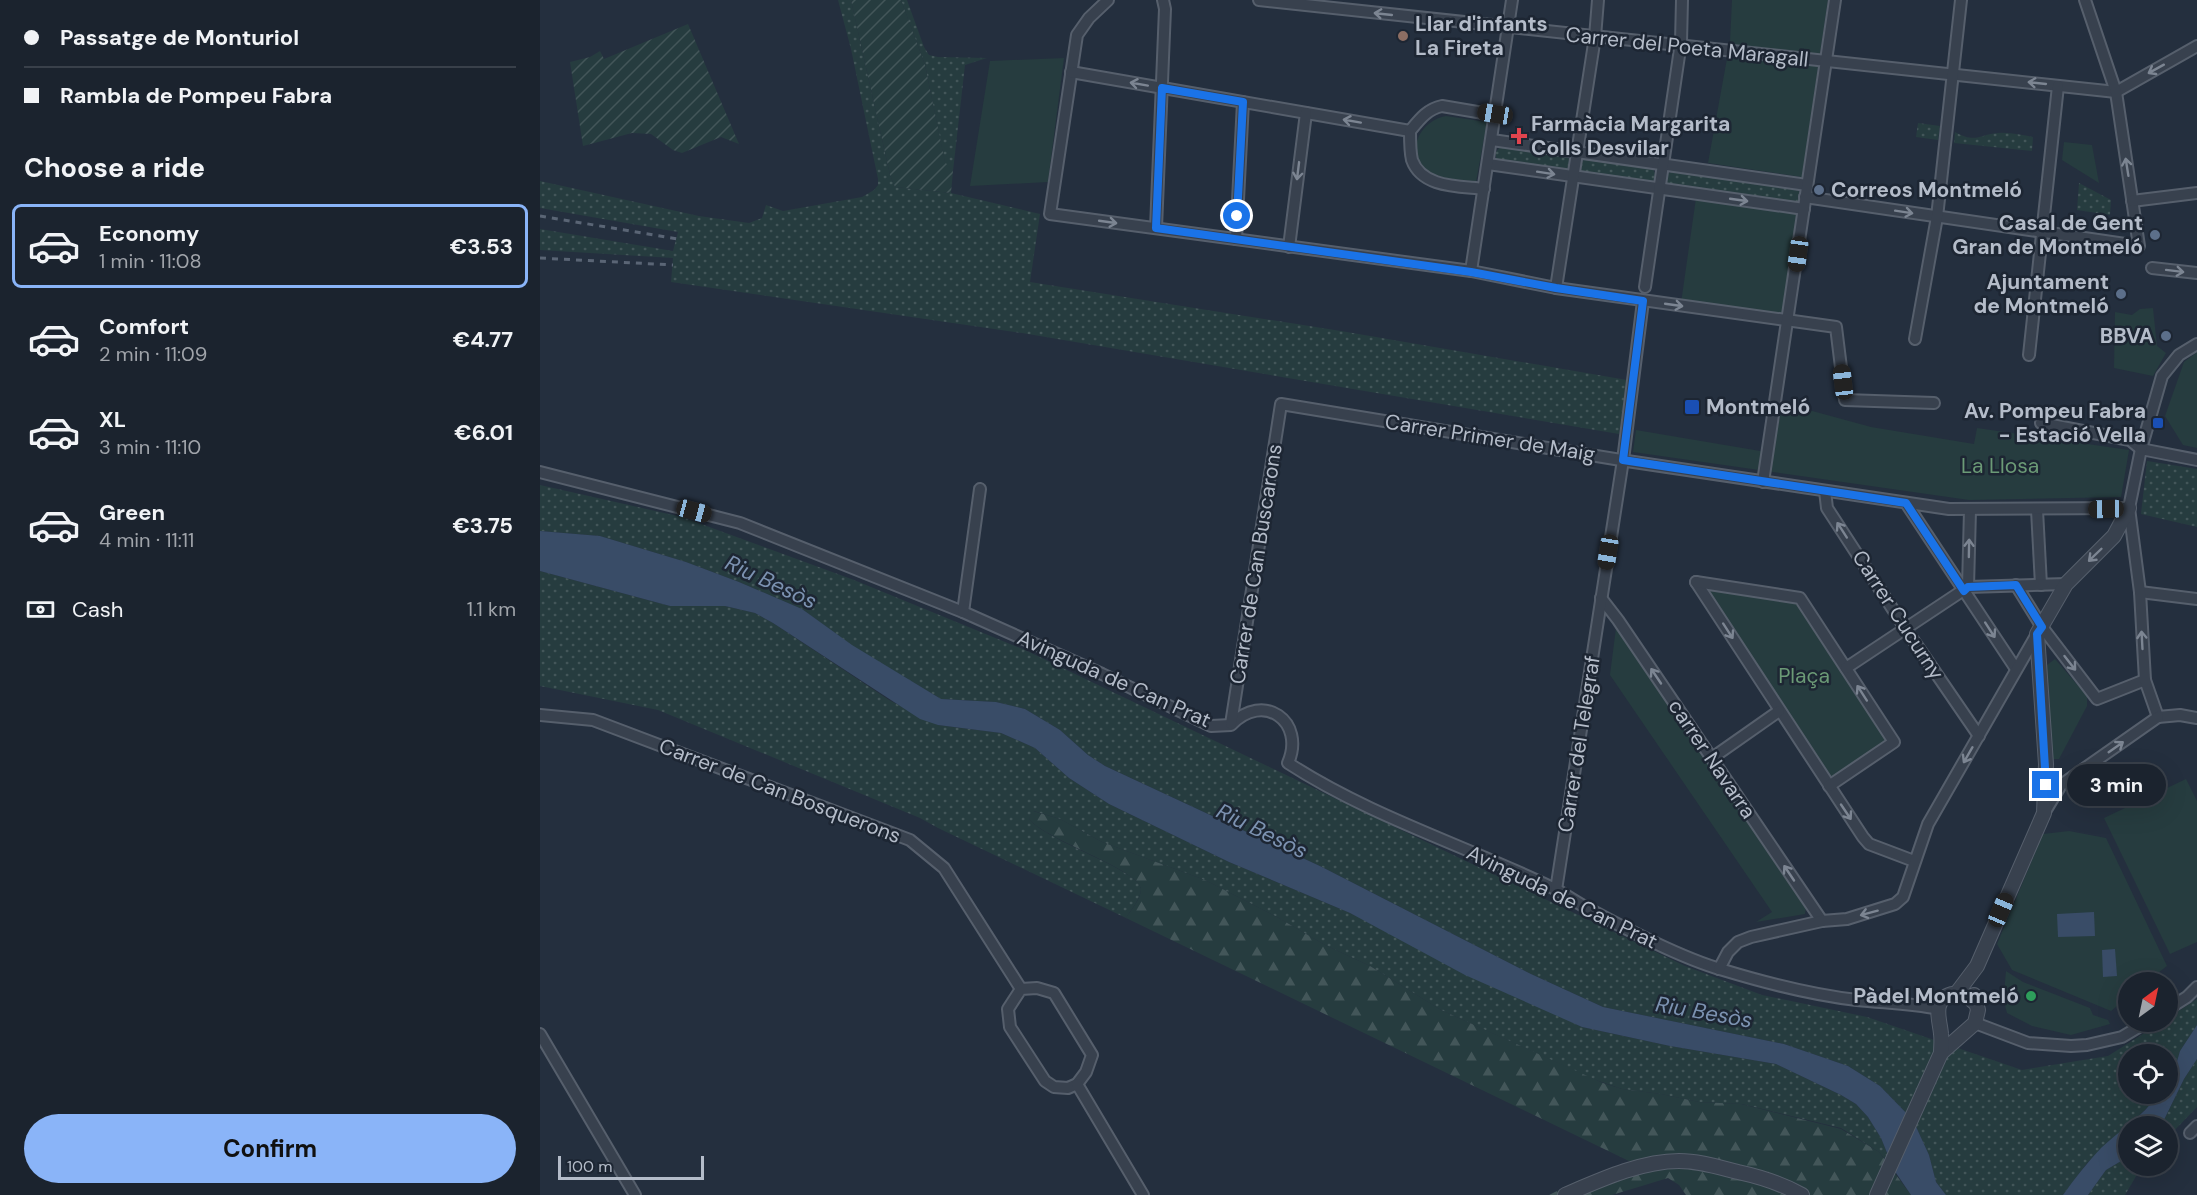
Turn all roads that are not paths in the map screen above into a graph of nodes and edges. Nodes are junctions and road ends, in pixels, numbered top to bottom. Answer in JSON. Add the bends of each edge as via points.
{"nodes":[{"id":1,"x":1108,"y":0,"type":"edge"},
{"id":2,"x":1163,"y":0,"type":"edge"},
{"id":3,"x":1259,"y":0,"type":"edge"},
{"id":4,"x":1512,"y":0,"type":"edge"},
{"id":5,"x":1598,"y":0,"type":"edge"},
{"id":6,"x":1682,"y":0,"type":"edge"},
{"id":7,"x":1835,"y":0,"type":"edge"},
{"id":8,"x":1961,"y":0,"type":"edge"},
{"id":9,"x":2085,"y":0,"type":"edge"},
{"id":10,"x":1509,"y":27,"type":"junction"},
{"id":11,"x":1595,"y":37,"type":"junction"},
{"id":12,"x":1680,"y":46,"type":"junction"},
{"id":13,"x":2197,"y":46,"type":"edge"},
{"id":14,"x":1826,"y":62,"type":"junction"},
{"id":15,"x":1071,"y":72,"type":"junction"},
{"id":16,"x":1953,"y":75,"type":"junction"},
{"id":17,"x":2058,"y":86,"type":"junction"},
{"id":18,"x":1162,"y":88,"type":"junction"},
{"id":19,"x":2116,"y":92,"type":"junction"},
{"id":20,"x":1243,"y":102,"type":"junction"},
{"id":21,"x":1306,"y":113,"type":"junction"},
{"id":22,"x":1495,"y":114,"type":"junction"},
{"id":23,"x":1410,"y":131,"type":"junction"},
{"id":24,"x":1492,"y":141,"type":"junction"},
{"id":25,"x":1577,"y":152,"type":"junction"},
{"id":26,"x":1488,"y":164,"type":"junction"},
{"id":27,"x":1663,"y":164,"type":"junction"},
{"id":28,"x":1573,"y":178,"type":"junction"},
{"id":29,"x":1807,"y":185,"type":"junction"},
{"id":30,"x":1484,"y":189,"type":"junction"},
{"id":31,"x":1659,"y":189,"type":"junction"},
{"id":32,"x":2197,"y":193,"type":"edge"},
{"id":33,"x":1805,"y":197,"type":"junction"},
{"id":34,"x":2132,"y":201,"type":"junction"},
{"id":35,"x":1804,"y":209,"type":"junction"},
{"id":36,"x":1937,"y":217,"type":"junction"},
{"id":37,"x":1156,"y":228,"type":"junction"},
{"id":38,"x":2043,"y":231,"type":"junction"},
{"id":39,"x":1236,"y":239,"type":"junction"},
{"id":40,"x":1288,"y":247,"type":"junction"},
{"id":41,"x":2152,"y":268,"type":"dead end"},
{"id":42,"x":1471,"y":272,"type":"junction"},
{"id":43,"x":2197,"y":273,"type":"edge"},
{"id":44,"x":1645,"y":287,"type":"dead end"},
{"id":45,"x":1556,"y":288,"type":"junction"},
{"id":46,"x":1643,"y":301,"type":"junction"},
{"id":47,"x":1788,"y":322,"type":"junction"},
{"id":48,"x":1916,"y":339,"type":"dead end"},
{"id":49,"x":2197,"y":344,"type":"edge"},
{"id":50,"x":2029,"y":355,"type":"dead end"},
{"id":51,"x":1934,"y":403,"type":"dead end"},
{"id":52,"x":1281,"y":404,"type":"joint"},
{"id":53,"x":2041,"y":423,"type":"dead end"},
{"id":54,"x":2141,"y":449,"type":"junction"},
{"id":55,"x":1623,"y":460,"type":"junction"},
{"id":56,"x":2197,"y":460,"type":"edge"},
{"id":57,"x":540,"y":472,"type":"edge"},
{"id":58,"x":1763,"y":482,"type":"junction"},
{"id":59,"x":980,"y":489,"type":"dead end"},
{"id":60,"x":1825,"y":491,"type":"junction"},
{"id":61,"x":1906,"y":503,"type":"junction"},
{"id":62,"x":2129,"y":508,"type":"junction"},
{"id":63,"x":1970,"y":510,"type":"junction"},
{"id":64,"x":2037,"y":510,"type":"junction"},
{"id":65,"x":2114,"y":536,"type":"junction"},
{"id":66,"x":2133,"y":540,"type":"junction"},
{"id":67,"x":2066,"y":584,"type":"junction"},
{"id":68,"x":2016,"y":585,"type":"junction"},
{"id":69,"x":2041,"y":585,"type":"junction"},
{"id":70,"x":1966,"y":589,"type":"junction"},
{"id":71,"x":2140,"y":592,"type":"junction"},
{"id":72,"x":1601,"y":598,"type":"junction"},
{"id":73,"x":2197,"y":599,"type":"edge"},
{"id":74,"x":963,"y":612,"type":"junction"},
{"id":75,"x":1905,"y":628,"type":"junction"},
{"id":76,"x":2040,"y":631,"type":"junction"},
{"id":77,"x":1846,"y":668,"type":"junction"},
{"id":78,"x":2016,"y":669,"type":"junction"},
{"id":79,"x":2145,"y":680,"type":"junction"},
{"id":80,"x":1779,"y":711,"type":"junction"},
{"id":81,"x":540,"y":715,"type":"edge"},
{"id":82,"x":2158,"y":717,"type":"junction"},
{"id":83,"x":2197,"y":718,"type":"edge"},
{"id":84,"x":1231,"y":724,"type":"junction"},
{"id":85,"x":1979,"y":736,"type":"junction"},
{"id":86,"x":1712,"y":758,"type":"junction"},
{"id":87,"x":2046,"y":780,"type":"junction"},
{"id":88,"x":2061,"y":785,"type":"junction"},
{"id":89,"x":1829,"y":786,"type":"junction"},
{"id":90,"x":2044,"y":813,"type":"junction"},
{"id":91,"x":1914,"y":861,"type":"junction"},
{"id":92,"x":1556,"y":890,"type":"junction"},
{"id":93,"x":1822,"y":921,"type":"junction"},
{"id":94,"x":1977,"y":966,"type":"junction"},
{"id":95,"x":1719,"y":969,"type":"junction"},
{"id":96,"x":2197,"y":987,"type":"edge"},
{"id":97,"x":1021,"y":988,"type":"junction"},
{"id":98,"x":1956,"y":994,"type":"junction"},
{"id":99,"x":1974,"y":1002,"type":"junction"},
{"id":100,"x":2178,"y":1003,"type":"edge"},
{"id":101,"x":1938,"y":1009,"type":"junction"},
{"id":102,"x":1940,"y":1024,"type":"junction"},
{"id":103,"x":1970,"y":1028,"type":"junction"},
{"id":104,"x":2130,"y":1032,"type":"edge"},
{"id":105,"x":540,"y":1035,"type":"edge"},
{"id":106,"x":1941,"y":1053,"type":"junction"},
{"id":107,"x":1077,"y":1084,"type":"junction"},
{"id":108,"x":635,"y":1195,"type":"edge"},
{"id":109,"x":1143,"y":1195,"type":"edge"},
{"id":110,"x":1565,"y":1195,"type":"edge"},
{"id":111,"x":1802,"y":1195,"type":"edge"},
{"id":112,"x":1877,"y":1195,"type":"edge"}],
"edges":[{"from":1,"to":15,"type":"street","via":[[1077,35]]},
{"from":2,"to":18,"type":"street"},
{"from":10,"to":3,"type":"street","name":"Carrer del Poeta Maragall","one_way":true},
{"from":4,"to":10,"type":"street"},
{"from":5,"to":11,"type":"street"},
{"from":6,"to":12,"type":"street"},
{"from":7,"to":14,"type":"street"},
{"from":8,"to":16,"type":"street"},
{"from":9,"to":19,"type":"street"},
{"from":10,"to":11,"type":"street","name":"Carrer del Poeta Maragall"},
{"from":10,"to":22,"type":"street"},
{"from":11,"to":12,"type":"street","name":"Carrer del Poeta Maragall"},
{"from":11,"to":25,"type":"street"},
{"from":12,"to":14,"type":"street","name":"Carrer del Poeta Maragall"},
{"from":12,"to":27,"type":"street"},
{"from":13,"to":19,"type":"street","one_way":true},
{"from":14,"to":16,"type":"street","name":"Carrer del Poeta Maragall"},
{"from":14,"to":29,"type":"street"},
{"from":18,"to":15,"type":"street","one_way":true},
{"from":15,"to":37,"type":"street","one_way":true,"via":[[1050,214]]},
{"from":17,"to":16,"type":"street","name":"Carrer del Poeta Maragall","one_way":true},
{"from":16,"to":36,"type":"street"},
{"from":17,"to":19,"type":"street","name":"Carrer del Poeta Maragall"},
{"from":17,"to":38,"type":"street"},
{"from":18,"to":20,"type":"street"},
{"from":18,"to":37,"type":"street"},
{"from":34,"to":19,"type":"street","one_way":true},
{"from":20,"to":21,"type":"street"},
{"from":20,"to":39,"type":"street"},
{"from":23,"to":21,"type":"street","one_way":true},
{"from":21,"to":40,"type":"street","one_way":true},
{"from":22,"to":23,"type":"street","via":[[1442,106],[1426,113]]},
{"from":22,"to":24,"type":"street"},
{"from":23,"to":30,"type":"street","via":[[1412,159],[1419,172],[1435,183]]},
{"from":24,"to":25,"type":"street"},
{"from":24,"to":26,"type":"street"},
{"from":25,"to":27,"type":"street"},
{"from":25,"to":28,"type":"street"},
{"from":26,"to":28,"type":"street","one_way":true},
{"from":26,"to":30,"type":"street"},
{"from":27,"to":29,"type":"street"},
{"from":27,"to":31,"type":"street"},
{"from":28,"to":31,"type":"street"},
{"from":28,"to":45,"type":"street"},
{"from":29,"to":33,"type":"street"},
{"from":30,"to":42,"type":"street"},
{"from":31,"to":35,"type":"street","one_way":true},
{"from":31,"to":44,"type":"street"},
{"from":32,"to":34,"type":"street"},
{"from":33,"to":35,"type":"street"},
{"from":33,"to":36,"type":"street","one_way":true},
{"from":34,"to":38,"type":"street","via":[[2139,246]]},
{"from":35,"to":47,"type":"street"},
{"from":36,"to":38,"type":"street"},
{"from":36,"to":48,"type":"street"},
{"from":37,"to":39,"type":"street"},
{"from":38,"to":50,"type":"street"},
{"from":39,"to":40,"type":"street"},
{"from":40,"to":42,"type":"street"},
{"from":41,"to":43,"type":"street","one_way":true},
{"from":42,"to":45,"type":"street"},
{"from":45,"to":46,"type":"street"},
{"from":46,"to":47,"type":"street","one_way":true},
{"from":46,"to":55,"type":"street","name":"Carrer del Telegraf"},
{"from":47,"to":51,"type":"street","via":[[1836,327],[1845,400]]},
{"from":47,"to":58,"type":"street"},
{"from":49,"to":54,"type":"street","via":[[2179,355],[2162,376]]},
{"from":52,"to":55,"type":"street","name":"Carrer Primer de Maig"},
{"from":52,"to":84,"type":"street","name":"Carrer de Can Buscarons"},
{"from":53,"to":54,"type":"street","via":[[2130,441]]},
{"from":54,"to":56,"type":"street"},
{"from":54,"to":62,"type":"street"},
{"from":55,"to":58,"type":"street","name":"Carrer Primer de Maig"},
{"from":55,"to":72,"type":"street","name":"Carrer del Telegraf"},
{"from":57,"to":74,"type":"street","name":"Avinguda de Can Prat","via":[[740,523]]},
{"from":58,"to":60,"type":"street","name":"Carrer Primer de Maig"},
{"from":59,"to":74,"type":"street"},
{"from":60,"to":61,"type":"street","name":"Carrer Primer de Maig"},
{"from":75,"to":60,"type":"street","name":"Carrer Cucurny","one_way":true,"via":[[1827,507]]},
{"from":61,"to":63,"type":"street","name":"Carrer Primer de Maig"},
{"from":61,"to":70,"type":"street"},
{"from":62,"to":64,"type":"street","name":"Carrer Primer de Maig"},
{"from":62,"to":65,"type":"street"},
{"from":62,"to":66,"type":"street"},
{"from":63,"to":64,"type":"street","name":"Carrer Primer de Maig"},
{"from":70,"to":63,"type":"street","one_way":true},
{"from":64,"to":69,"type":"street"},
{"from":65,"to":66,"type":"street","via":[[2125,534]]},
{"from":65,"to":67,"type":"street","one_way":true},
{"from":66,"to":71,"type":"street"},
{"from":67,"to":69,"type":"street"},
{"from":67,"to":76,"type":"street"},
{"from":68,"to":69,"type":"street"},
{"from":68,"to":70,"type":"street"},
{"from":68,"to":76,"type":"street"},
{"from":70,"to":75,"type":"street"},
{"from":70,"to":78,"type":"street","one_way":true},
{"from":71,"to":73,"type":"street"},
{"from":79,"to":71,"type":"street","one_way":true},
{"from":86,"to":72,"type":"street","name":"carrer Navarra","one_way":true},
{"from":72,"to":92,"type":"street","name":"Carrer del Telegraf"},
{"from":74,"to":84,"type":"street","name":"Avinguda de Can Prat","via":[[1211,726]]},
{"from":75,"to":77,"type":"street"},
{"from":75,"to":85,"type":"street","name":"Carrer Cucurny"},
{"from":76,"to":78,"type":"street"},
{"from":76,"to":79,"type":"street","one_way":true,"via":[[2097,699]]},
{"from":76,"to":87,"type":"street"},
{"from":77,"to":80,"type":"street","one_way":true,"via":[[1800,598],[1696,582]]},
{"from":89,"to":77,"type":"street","one_way":true,"via":[[1893,742]]},
{"from":78,"to":85,"type":"street"},
{"from":79,"to":82,"type":"street"},
{"from":80,"to":86,"type":"street"},
{"from":80,"to":89,"type":"street"},
{"from":81,"to":97,"type":"street","name":"Carrer de Can Bosquerons","via":[[593,720],[910,840],[944,868]]},
{"from":82,"to":83,"type":"street"},
{"from":88,"to":82,"type":"street","one_way":true},
{"from":84,"to":92,"type":"street","name":"Avinguda de Can Prat","via":[[1250,711],[1270,711],[1292,732],[1293,752],[1288,763],[1366,806]]},
{"from":85,"to":91,"type":"street","one_way":true,"via":[[1928,825]]},
{"from":93,"to":86,"type":"street","name":"carrer Navarra","one_way":true},
{"from":87,"to":88,"type":"street"},
{"from":87,"to":90,"type":"street"},
{"from":88,"to":90,"type":"street"},
{"from":89,"to":91,"type":"street","one_way":true,"via":[[1869,844]]},
{"from":90,"to":94,"type":"street"},
{"from":91,"to":93,"type":"street","one_way":true,"via":[[1903,897],[1895,904]]},
{"from":92,"to":95,"type":"street","name":"Avinguda de Can Prat","via":[[1670,949]]},
{"from":93,"to":95,"type":"street","via":[[1738,942]]},
{"from":94,"to":98,"type":"street"},
{"from":94,"to":99,"type":"street"},
{"from":95,"to":101,"type":"street","name":"Avinguda de Can Prat","via":[[1856,1000]]},
{"from":96,"to":100,"type":"street"},
{"from":97,"to":107,"type":"street","via":[[1054,993],[1092,1056]]},
{"from":97,"to":107,"type":"street","via":[[1008,1009],[1010,1027],[1044,1082],[1068,1088]]},
{"from":98,"to":99,"type":"street"},
{"from":98,"to":101,"type":"street","via":[[1943,999]]},
{"from":99,"to":103,"type":"street","via":[[1978,1011]]},
{"from":101,"to":102,"type":"street"},
{"from":102,"to":103,"type":"street","via":[[1952,1033]]},
{"from":102,"to":106,"type":"street"},
{"from":103,"to":104,"type":"street","via":[[2028,1043],[2070,1046]]},
{"from":103,"to":106,"type":"street"},
{"from":105,"to":108,"type":"street"},
{"from":106,"to":112,"type":"street"},
{"from":107,"to":109,"type":"street"},
{"from":110,"to":111,"type":"street","via":[[1635,1169],[1680,1161],[1768,1179]]}]}
